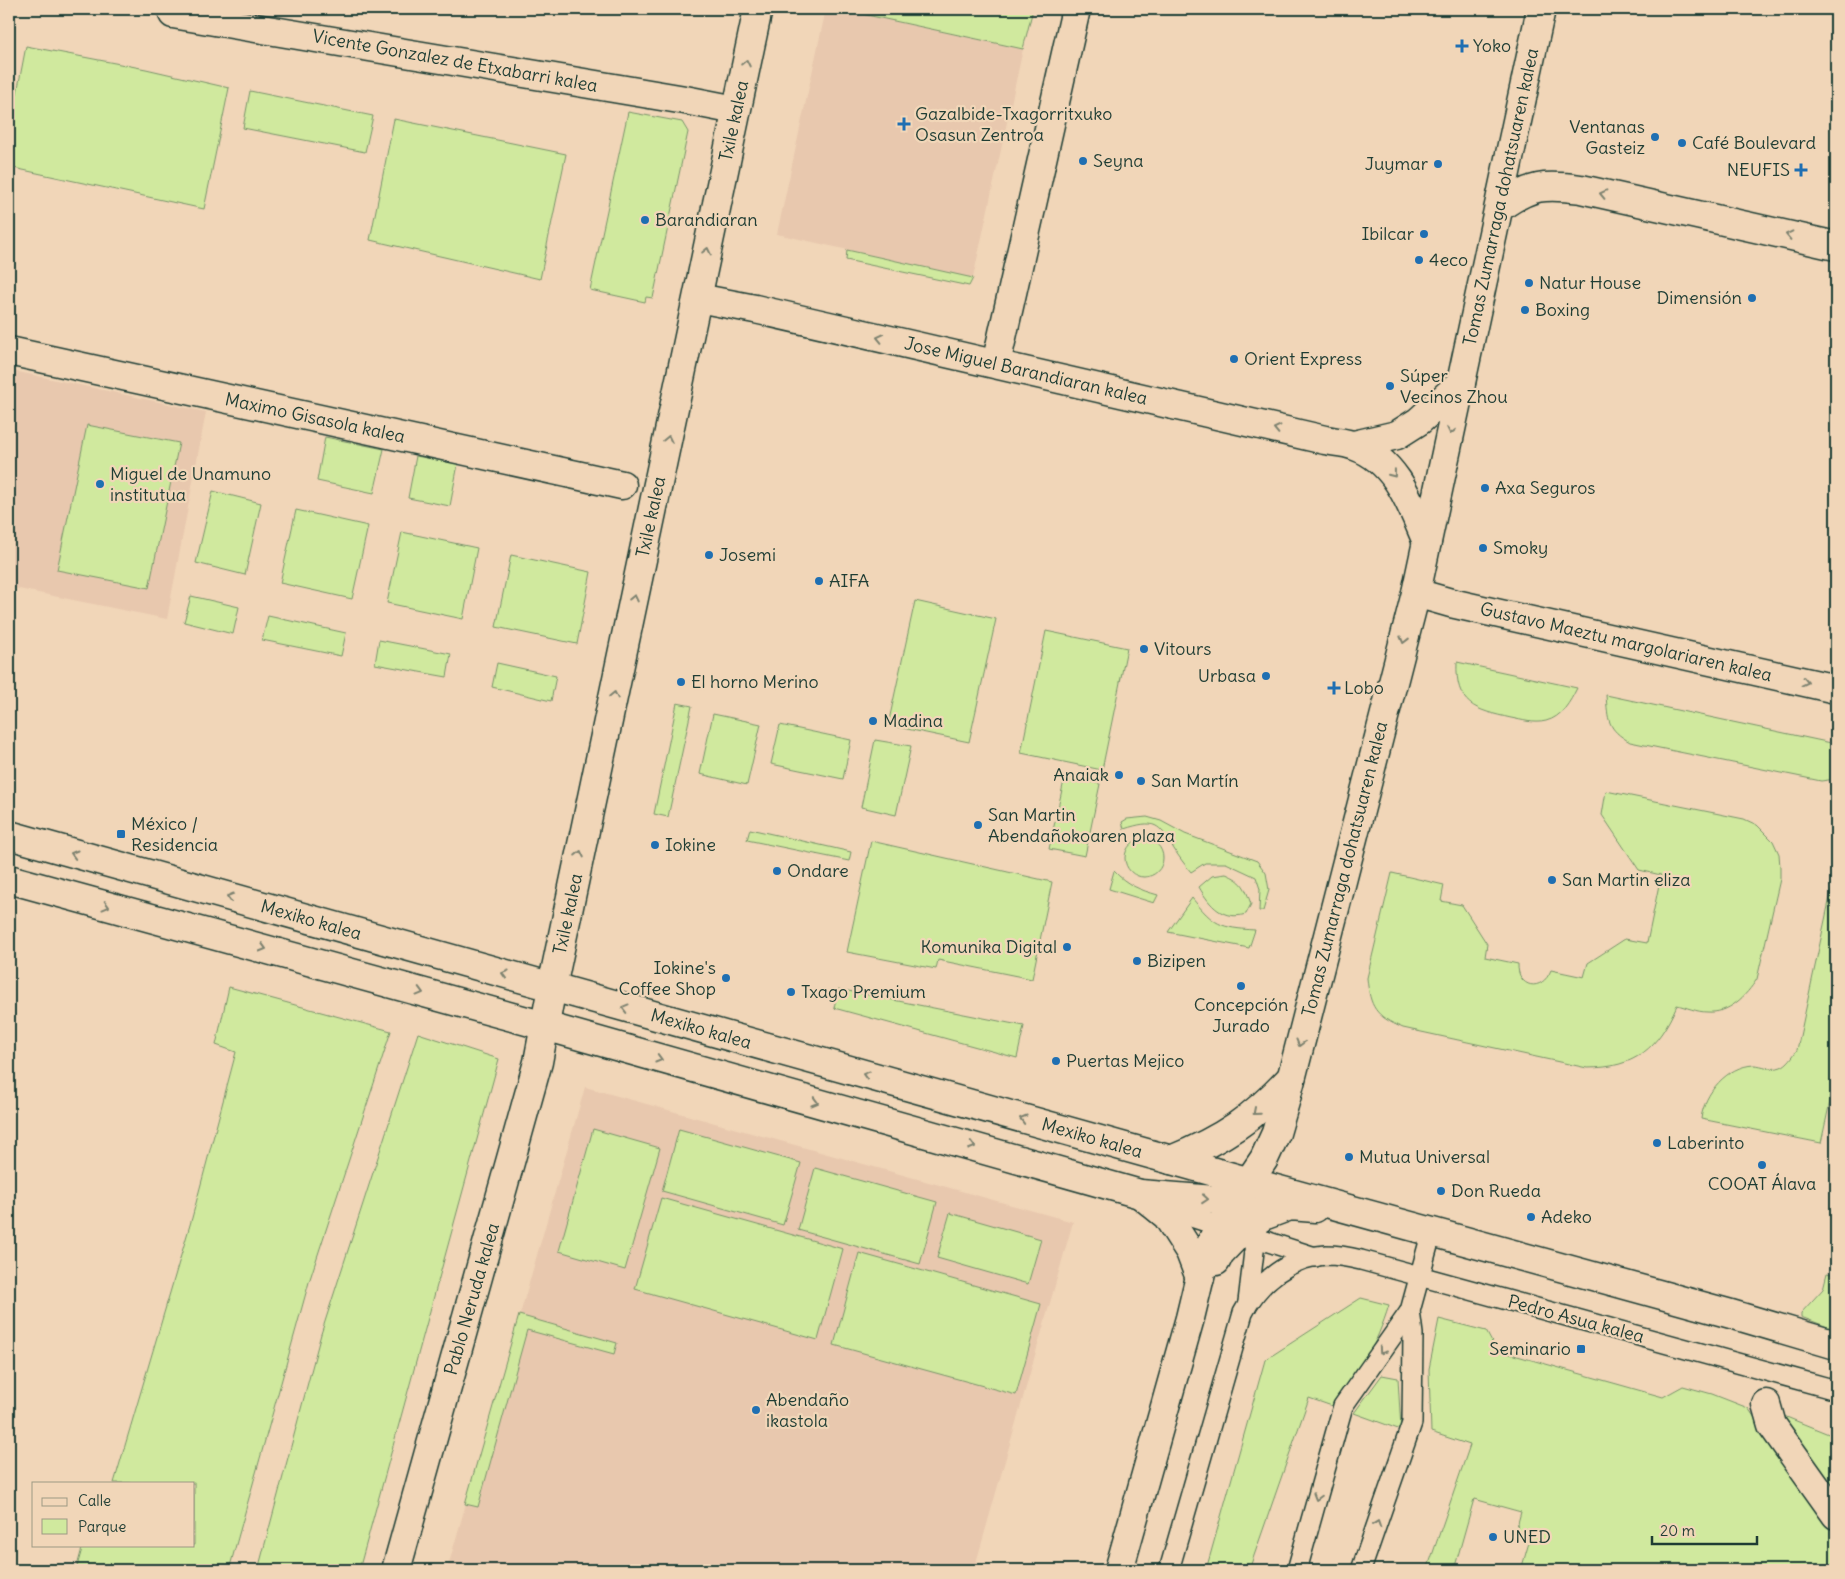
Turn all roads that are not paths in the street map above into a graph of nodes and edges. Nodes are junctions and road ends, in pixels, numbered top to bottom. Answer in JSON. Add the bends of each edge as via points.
{"nodes":[{"id":1,"x":758,"y":9,"type":"edge"},
{"id":2,"x":1076,"y":9,"type":"edge"},
{"id":3,"x":1541,"y":9,"type":"edge"},
{"id":4,"x":173,"y":14,"type":"dead end"},
{"id":5,"x":736,"y":110,"type":"junction"},
{"id":6,"x":1500,"y":207,"type":"junction"},
{"id":7,"x":1836,"y":246,"type":"edge"},
{"id":8,"x":698,"y":298,"type":"junction"},
{"id":9,"x":9,"y":351,"type":"edge"},
{"id":10,"x":996,"y":364,"type":"junction"},
{"id":11,"x":1461,"y":383,"type":"junction"},
{"id":12,"x":1354,"y":445,"type":"junction"},
{"id":13,"x":622,"y":486,"type":"dead end"},
{"id":14,"x":1427,"y":542,"type":"junction"},
{"id":15,"x":1416,"y":593,"type":"junction"},
{"id":16,"x":1836,"y":689,"type":"edge"},
{"id":17,"x":9,"y":835,"type":"edge"},
{"id":18,"x":9,"y":879,"type":"edge"},
{"id":19,"x":552,"y":987,"type":"junction"},
{"id":20,"x":545,"y":1026,"type":"junction"},
{"id":21,"x":1291,"y":1078,"type":"junction"},
{"id":22,"x":1171,"y":1160,"type":"junction"},
{"id":23,"x":1148,"y":1200,"type":"junction"},
{"id":24,"x":1249,"y":1205,"type":"junction"},
{"id":25,"x":1362,"y":1212,"type":"junction"},
{"id":26,"x":1432,"y":1232,"type":"junction"},
{"id":27,"x":1315,"y":1257,"type":"junction"},
{"id":28,"x":1419,"y":1276,"type":"junction"},
{"id":29,"x":1197,"y":1290,"type":"junction"},
{"id":30,"x":1248,"y":1302,"type":"junction"},
{"id":31,"x":1410,"y":1311,"type":"junction"},
{"id":32,"x":1836,"y":1345,"type":"edge"},
{"id":33,"x":1836,"y":1390,"type":"edge"},
{"id":34,"x":1766,"y":1404,"type":"dead end"},
{"id":35,"x":1836,"y":1516,"type":"edge"},
{"id":36,"x":396,"y":1570,"type":"edge"},
{"id":37,"x":1119,"y":1570,"type":"edge"},
{"id":38,"x":1169,"y":1570,"type":"edge"},
{"id":39,"x":1297,"y":1570,"type":"edge"},
{"id":40,"x":1361,"y":1570,"type":"edge"}],
"edges":[{"from":5,"to":1,"type":"main road","name":"Txile kalea","one_way":true},
{"from":2,"to":10,"type":"main road"},
{"from":3,"to":6,"type":"main road","name":"Tomas Zumarraga dohatsuaren kalea"},
{"from":4,"to":5,"type":"main road","name":"Vicente Gonzalez de Etxabarri kalea"},
{"from":8,"to":5,"type":"main road","name":"Txile kalea","one_way":true},
{"from":7,"to":6,"type":"main road","one_way":true,"via":[[1581,189],[1536,188],[1519,194]]},
{"from":6,"to":11,"type":"main road","name":"Tomas Zumarraga dohatsuaren kalea"},
{"from":10,"to":8,"type":"main road","name":"Jose Miguel Barandiaran kalea","one_way":true},
{"from":19,"to":8,"type":"main road","name":"Txile kalea","one_way":true},
{"from":9,"to":13,"type":"main road","name":"Maximo Gisasola kalea"},
{"from":12,"to":10,"type":"main road","name":"Jose Miguel Barandiaran kalea","one_way":true},
{"from":11,"to":12,"type":"main road","name":"Jose Miguel Barandiaran kalea","via":[[1419,421],[1397,435]]},
{"from":11,"to":14,"type":"main road","name":"Tomas Zumarraga dohatsuaren kalea","one_way":true},
{"from":12,"to":14,"type":"main road","name":"Jose Miguel Barandiaran kalea","one_way":true,"via":[[1372,454],[1402,486]]},
{"from":14,"to":15,"type":"main road","name":"Tomas Zumarraga dohatsuaren kalea"},
{"from":15,"to":16,"type":"main road","name":"Gustavo Maeztu margolariaren kalea","one_way":true},
{"from":15,"to":21,"type":"main road","name":"Tomas Zumarraga dohatsuaren kalea","one_way":true},
{"from":19,"to":17,"type":"main road","name":"Mexiko kalea","one_way":true},
{"from":18,"to":20,"type":"main road","one_way":true},
{"from":19,"to":20,"type":"main road","name":"Txile kalea"},
{"from":22,"to":19,"type":"main road","name":"Mexiko kalea","one_way":true},
{"from":20,"to":23,"type":"main road","one_way":true},
{"from":20,"to":36,"type":"main road","name":"Pablo Neruda kalea","via":[[538,1062]]},
{"from":21,"to":22,"type":"main road","one_way":true,"via":[[1252,1116],[1228,1133]]},
{"from":21,"to":24,"type":"main road","name":"Tomas Zumarraga dohatsuaren kalea","via":[[1276,1133]]},
{"from":22,"to":24,"type":"main road","name":"Mexiko kalea"},
{"from":23,"to":24,"type":"main road","one_way":true},
{"from":23,"to":29,"type":"main road","via":[[1167,1216],[1190,1252]]},
{"from":24,"to":25,"type":"main road"},
{"from":24,"to":25,"type":"main road"},
{"from":24,"to":27,"type":"lane"},
{"from":24,"to":29,"type":"main road","name":"Tomas Zumarraga dohatsuaren kalea","via":[[1213,1239]]},
{"from":24,"to":30,"type":"lane"},
{"from":25,"to":26,"type":"main road"},
{"from":26,"to":28,"type":"lane"},
{"from":26,"to":32,"type":"main road"},
{"from":27,"to":28,"type":"lane","name":"Pedro Asua kalea","via":[[1342,1256]]},
{"from":27,"to":30,"type":"lane","via":[[1283,1268]]},
{"from":28,"to":31,"type":"lane"},
{"from":28,"to":33,"type":"lane","name":"Pedro Asua kalea"},
{"from":29,"to":37,"type":"main road","name":"Tomas Zumarraga dohatsuaren kalea"},
{"from":30,"to":38,"type":"lane","via":[[1237,1329]]},
{"from":31,"to":39,"type":"lane","one_way":true,"via":[[1343,1406]]},
{"from":40,"to":31,"type":"lane","one_way":true,"via":[[1412,1423],[1413,1334]]},
{"from":34,"to":35,"type":"main road","via":[[1772,1426]]}]}
